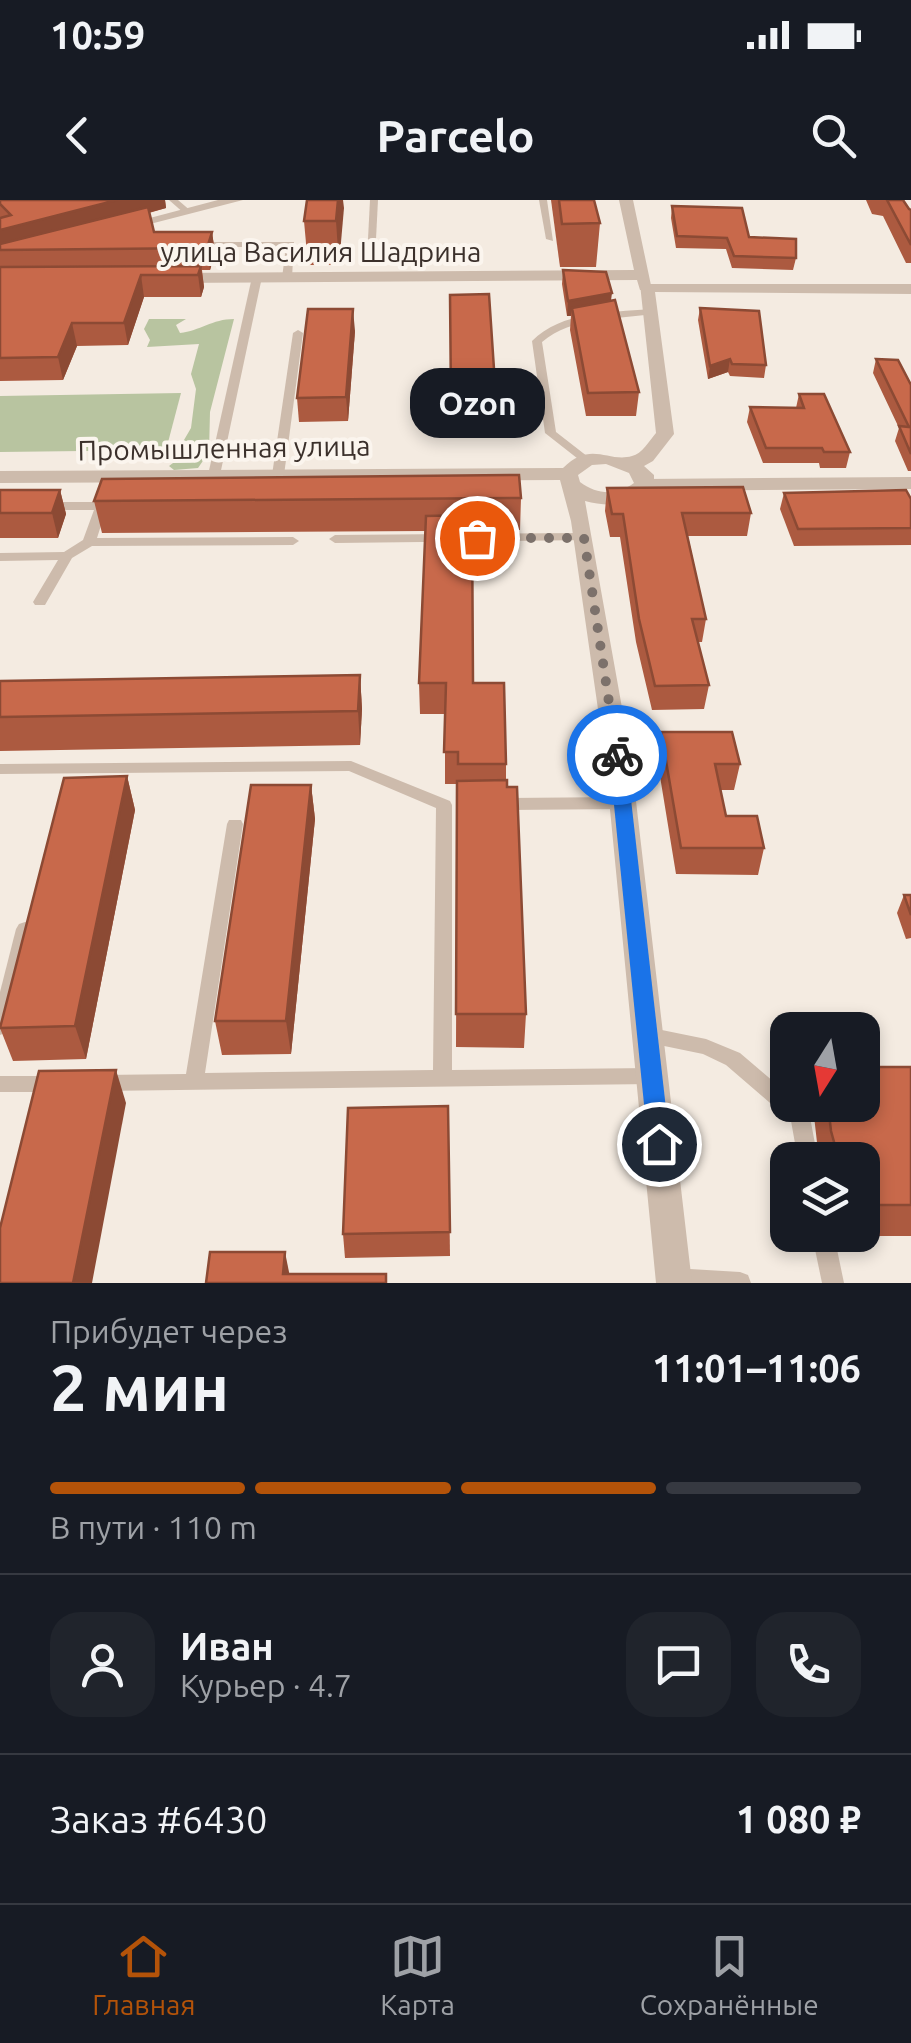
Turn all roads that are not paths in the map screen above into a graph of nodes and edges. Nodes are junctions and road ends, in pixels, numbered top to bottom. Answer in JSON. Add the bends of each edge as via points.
{"nodes":[{"id":1,"x":173,"y":200,"type":"edge"},
{"id":2,"x":236,"y":200,"type":"edge"},
{"id":3,"x":374,"y":200,"type":"edge"},
{"id":4,"x":543,"y":200,"type":"edge"},
{"id":5,"x":626,"y":200,"type":"edge"},
{"id":6,"x":188,"y":212,"type":"junction"},
{"id":7,"x":95,"y":234,"type":"edge"},
{"id":8,"x":304,"y":237,"type":"edge"},
{"id":9,"x":372,"y":239,"type":"dead end"},
{"id":10,"x":550,"y":239,"type":"dead end"},
{"id":11,"x":291,"y":244,"type":"junction"},
{"id":12,"x":181,"y":245,"type":"edge"},
{"id":13,"x":256,"y":277,"type":"junction"},
{"id":14,"x":158,"y":278,"type":"edge"},
{"id":15,"x":287,"y":278,"type":"junction"},
{"id":16,"x":644,"y":281,"type":"junction"},
{"id":17,"x":911,"y":289,"type":"edge"},
{"id":18,"x":648,"y":312,"type":"junction"},
{"id":19,"x":298,"y":333,"type":"dead end"},
{"id":20,"x":586,"y":460,"type":"junction"},
{"id":21,"x":278,"y":474,"type":"junction"},
{"id":22,"x":214,"y":475,"type":"junction"},
{"id":23,"x":640,"y":475,"type":"junction"},
{"id":24,"x":0,"y":477,"type":"edge"},
{"id":25,"x":110,"y":477,"type":"junction"},
{"id":26,"x":569,"y":478,"type":"junction"},
{"id":27,"x":911,"y":483,"type":"edge"},
{"id":28,"x":619,"y":498,"type":"junction"},
{"id":29,"x":34,"y":506,"type":"edge"},
{"id":30,"x":101,"y":506,"type":"junction"},
{"id":31,"x":582,"y":529,"type":"junction"},
{"id":32,"x":335,"y":539,"type":"dead end"},
{"id":33,"x":293,"y":541,"type":"dead end"},
{"id":34,"x":89,"y":542,"type":"junction"},
{"id":35,"x":0,"y":556,"type":"edge"},
{"id":36,"x":67,"y":556,"type":"junction"},
{"id":37,"x":40,"y":602,"type":"dead end"},
{"id":38,"x":0,"y":769,"type":"edge"},
{"id":39,"x":623,"y":802,"type":"junction"},
{"id":40,"x":444,"y":804,"type":"junction"},
{"id":41,"x":464,"y":804,"type":"edge"},
{"id":42,"x":484,"y":804,"type":"edge"},
{"id":43,"x":235,"y":824,"type":"dead end"},
{"id":44,"x":28,"y":917,"type":"edge"},
{"id":45,"x":0,"y":1027,"type":"edge"},
{"id":46,"x":648,"y":1035,"type":"junction"},
{"id":47,"x":652,"y":1076,"type":"junction"},
{"id":48,"x":442,"y":1079,"type":"junction"},
{"id":49,"x":194,"y":1082,"type":"junction"},
{"id":50,"x":0,"y":1084,"type":"edge"},
{"id":51,"x":805,"y":1142,"type":"edge"},
{"id":52,"x":827,"y":1252,"type":"edge"},
{"id":53,"x":673,"y":1281,"type":"edge"},
{"id":54,"x":740,"y":1283,"type":"edge"},
{"id":55,"x":833,"y":1283,"type":"edge"}],
"edges":[{"from":1,"to":6,"type":"lane"},
{"from":2,"to":6,"type":"street"},
{"from":3,"to":9,"type":"lane"},
{"from":4,"to":10,"type":"lane"},
{"from":5,"to":16,"type":"street"},
{"from":6,"to":7,"type":"street"},
{"from":8,"to":11,"type":"lane"},
{"from":11,"to":12,"type":"lane"},
{"from":11,"to":15,"type":"lane"},
{"from":13,"to":14,"type":"street","name":"улица Василия Шадрина"},
{"from":13,"to":15,"type":"street","name":"улица Василия Шадрина"},
{"from":13,"to":22,"type":"lane"},
{"from":15,"to":16,"type":"street","name":"улица Василия Шадрина"},
{"from":16,"to":17,"type":"street","name":"улица Василия Шадрина"},
{"from":16,"to":18,"type":"street"},
{"from":18,"to":20,"type":"lane","via":[[580,321],[537,341],[552,434]]},
{"from":18,"to":23,"type":"street","via":[[666,434]]},
{"from":19,"to":21,"type":"lane"},
{"from":20,"to":23,"type":"street","via":[[601,458]]},
{"from":20,"to":26,"type":"street"},
{"from":21,"to":22,"type":"street","name":"Промышленная улица"},
{"from":21,"to":26,"type":"street","name":"Промышленная улица"},
{"from":22,"to":25,"type":"street","name":"Промышленная улица"},
{"from":23,"to":27,"type":"street"},
{"from":23,"to":28,"type":"street","via":[[635,494]]},
{"from":24,"to":25,"type":"street","name":"Промышленная улица"},
{"from":25,"to":30,"type":"lane"},
{"from":26,"to":28,"type":"street","name":"Промышленная улица","via":[[589,496]]},
{"from":26,"to":31,"type":"street"},
{"from":28,"to":31,"type":"street"},
{"from":29,"to":30,"type":"lane"},
{"from":30,"to":34,"type":"lane"},
{"from":31,"to":32,"type":"lane"},
{"from":31,"to":39,"type":"street"},
{"from":33,"to":34,"type":"lane"},
{"from":34,"to":36,"type":"lane"},
{"from":35,"to":36,"type":"lane"},
{"from":36,"to":37,"type":"lane"},
{"from":38,"to":40,"type":"lane","via":[[351,766]]},
{"from":39,"to":42,"type":"lane"},
{"from":39,"to":46,"type":"street"},
{"from":40,"to":41,"type":"lane"},
{"from":40,"to":48,"type":"lane"},
{"from":43,"to":49,"type":"lane"},
{"from":44,"to":45,"type":"lane"},
{"from":46,"to":47,"type":"street"},
{"from":46,"to":51,"type":"lane","via":[[706,1047],[744,1068],[800,1118]]},
{"from":47,"to":48,"type":"lane"},
{"from":47,"to":53,"type":"street"},
{"from":48,"to":49,"type":"lane"},
{"from":49,"to":50,"type":"lane","via":[[37,1093]]},
{"from":52,"to":55,"type":"lane"},
{"from":53,"to":54,"type":"lane"}]}
